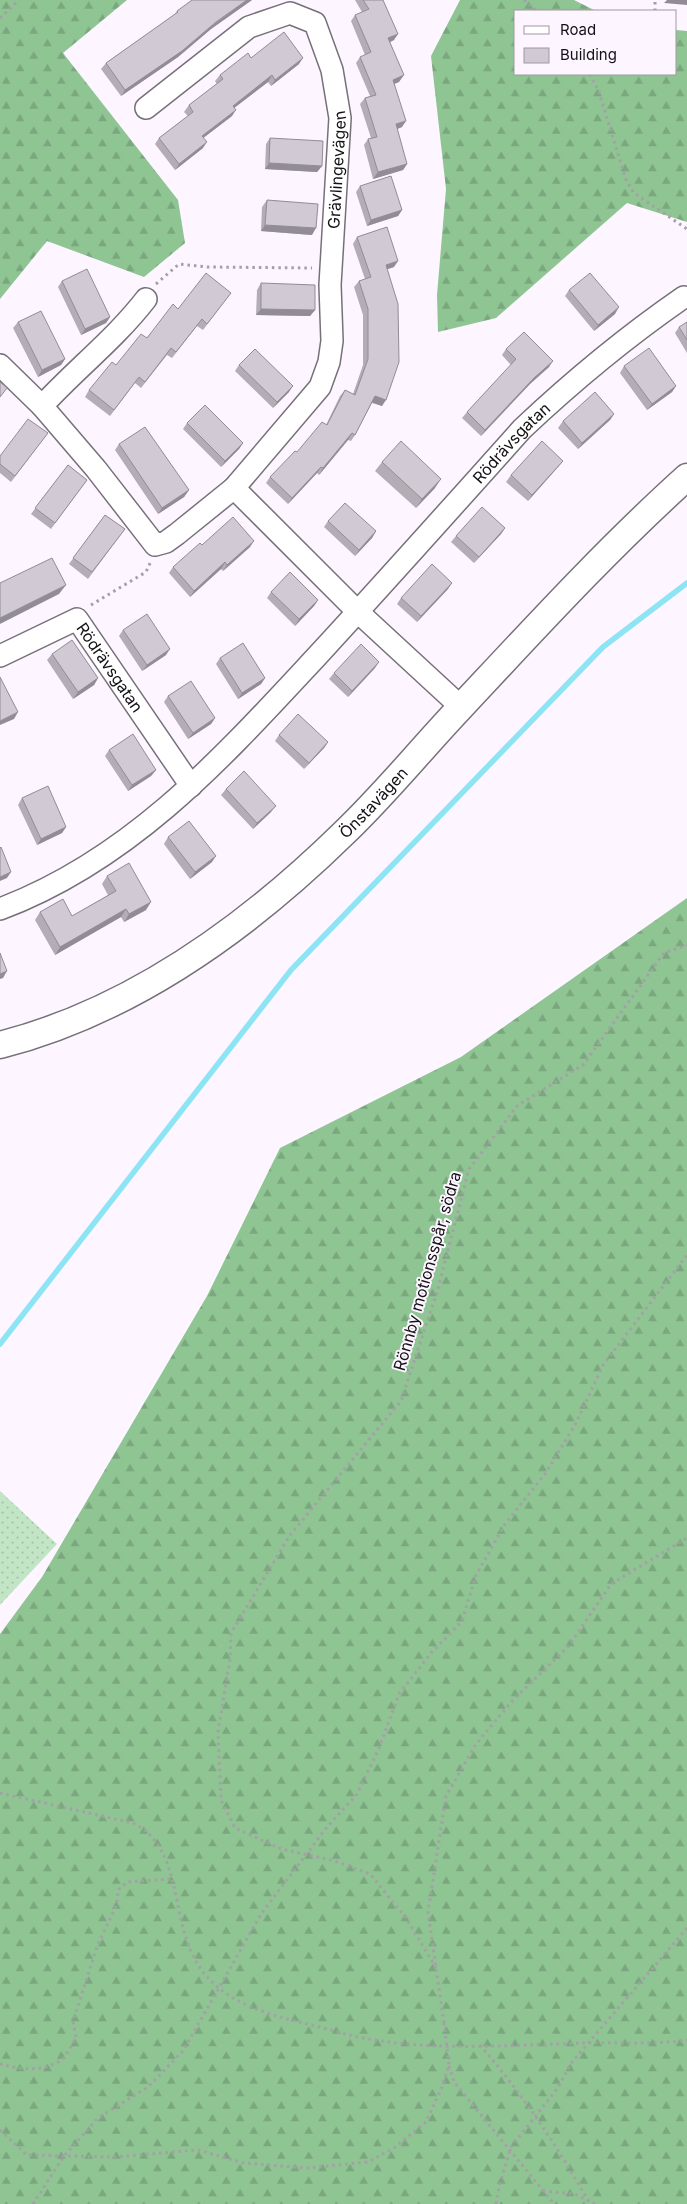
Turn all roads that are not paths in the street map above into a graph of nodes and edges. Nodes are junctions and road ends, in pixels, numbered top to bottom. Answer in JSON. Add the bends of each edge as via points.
{"nodes":[{"id":1,"x":146,"y":108,"type":"dead end"},
{"id":2,"x":684,"y":297,"type":"dead end"},
{"id":3,"x":146,"y":299,"type":"road end"},
{"id":4,"x":0,"y":365,"type":"edge"},
{"id":5,"x":42,"y":406,"type":"junction"},
{"id":6,"x":687,"y":477,"type":"edge"},
{"id":7,"x":234,"y":488,"type":"junction"},
{"id":8,"x":358,"y":612,"type":"junction"},
{"id":9,"x":0,"y":656,"type":"edge"},
{"id":10,"x":461,"y":707,"type":"junction"},
{"id":11,"x":191,"y":786,"type":"junction"},
{"id":12,"x":0,"y":909,"type":"edge"},
{"id":13,"x":0,"y":1044,"type":"edge"}],
"edges":[{"from":1,"to":7,"type":"street","name":"Grävlingevägen","via":[[249,27],[290,13],[315,23],[332,70],[340,118],[329,362],[320,387]]},
{"from":2,"to":8,"type":"street","name":"Rödrävsgatan","via":[[620,343],[522,429]]},
{"from":3,"to":5,"type":"street","via":[[130,320]]},
{"from":4,"to":5,"type":"street"},
{"from":5,"to":7,"type":"street","name":"Grävlingevägen","via":[[155,544],[166,542],[185,529]]},
{"from":6,"to":10,"type":"street","name":"Önstavägen","via":[[641,519]]},
{"from":7,"to":8,"type":"street"},
{"from":8,"to":10,"type":"street"},
{"from":8,"to":11,"type":"street","name":"Rödrävsgatan","via":[[246,733]]},
{"from":9,"to":11,"type":"street","name":"Rödrävsgatan","via":[[77,619]]},
{"from":10,"to":13,"type":"street","name":"Önstavägen","via":[[345,833],[268,902],[218,940],[149,984],[98,1009],[26,1038]]},
{"from":11,"to":12,"type":"street","name":"Rödrävsgatan","via":[[153,820],[76,873]]}]}
